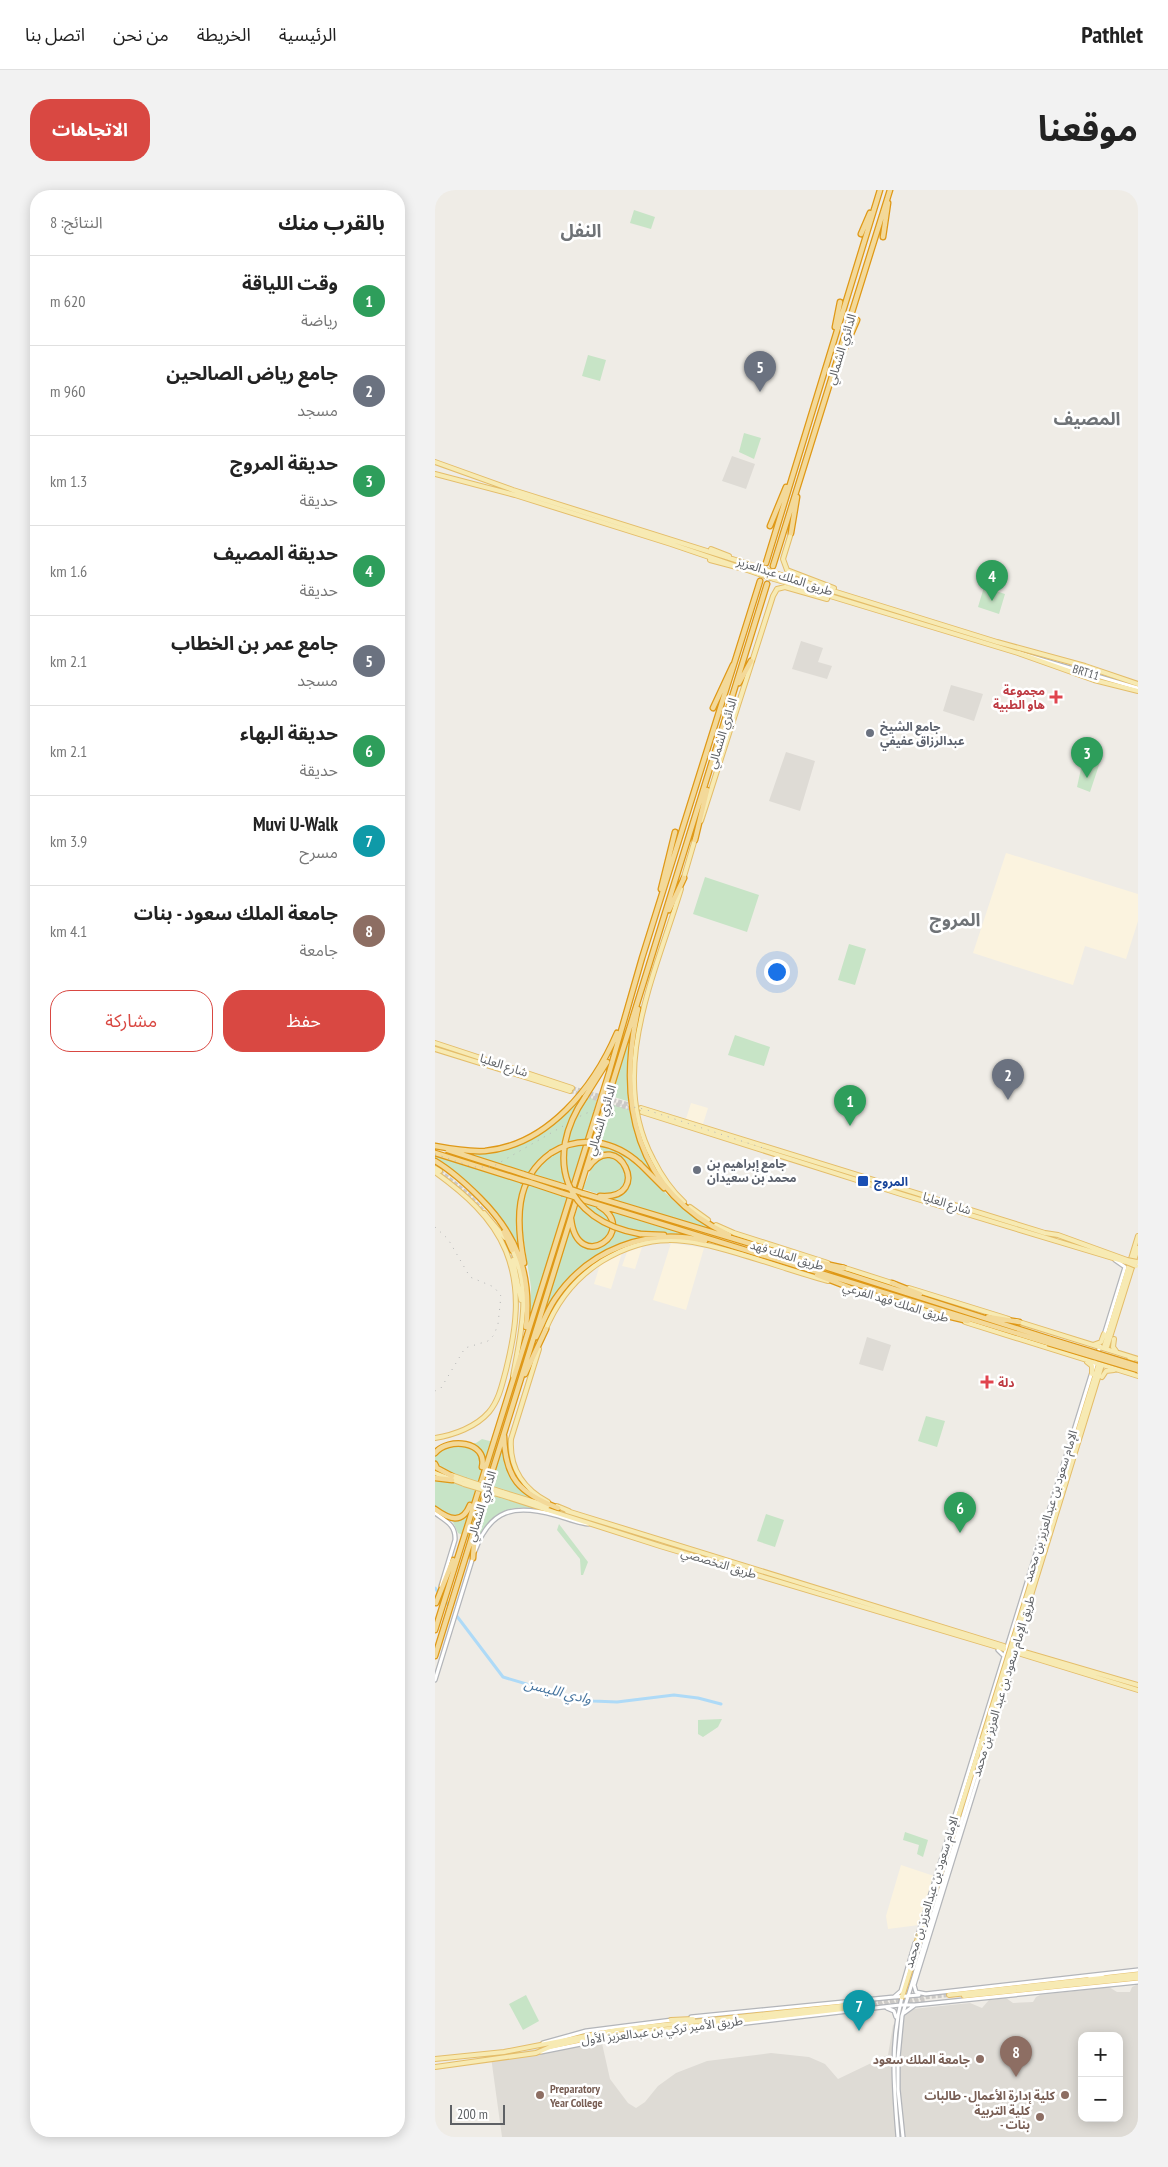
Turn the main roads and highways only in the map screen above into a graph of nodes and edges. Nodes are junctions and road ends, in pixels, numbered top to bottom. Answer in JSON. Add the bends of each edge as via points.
{"nodes":[{"id":1,"x":890,"y":190,"type":"edge"},
{"id":2,"x":879,"y":191,"type":"edge"},
{"id":3,"x":861,"y":234,"type":"dead end"},
{"id":4,"x":883,"y":236,"type":"dead end"},
{"id":5,"x":840,"y":302,"type":"dead end"},
{"id":6,"x":857,"y":320,"type":"dead end"},
{"id":7,"x":829,"y":352,"type":"junction"},
{"id":8,"x":832,"y":379,"type":"junction"},
{"id":9,"x":435,"y":462,"type":"edge"},
{"id":10,"x":447,"y":467,"type":"junction"},
{"id":11,"x":435,"y":474,"type":"edge"},
{"id":12,"x":792,"y":474,"type":"junction"},
{"id":13,"x":443,"y":476,"type":"junction"},
{"id":14,"x":801,"y":477,"type":"junction"},
{"id":15,"x":770,"y":526,"type":"dead end"},
{"id":16,"x":791,"y":533,"type":"joint"},
{"id":17,"x":711,"y":549,"type":"dead end"},
{"id":18,"x":717,"y":557,"type":"junction"},
{"id":19,"x":710,"y":560,"type":"dead end"},
{"id":20,"x":766,"y":563,"type":"tunnel mouth"},
{"id":21,"x":747,"y":564,"type":"junction"},
{"id":22,"x":773,"y":566,"type":"tunnel mouth"},
{"id":23,"x":744,"y":569,"type":"junction"},
{"id":24,"x":760,"y":581,"type":"tunnel mouth"},
{"id":25,"x":809,"y":583,"type":"junction"},
{"id":26,"x":767,"y":584,"type":"tunnel mouth"},
{"id":27,"x":826,"y":596,"type":"junction"},
{"id":28,"x":1018,"y":651,"type":"junction"},
{"id":29,"x":751,"y":661,"type":"junction"},
{"id":30,"x":735,"y":662,"type":"junction"},
{"id":31,"x":1138,"y":684,"type":"edge"},
{"id":32,"x":1138,"y":690,"type":"edge"},
{"id":33,"x":734,"y":692,"type":"junction"},
{"id":34,"x":713,"y":708,"type":"dead end"},
{"id":35,"x":710,"y":773,"type":"junction"},
{"id":36,"x":675,"y":832,"type":"dead end"},
{"id":37,"x":695,"y":840,"type":"junction"},
{"id":38,"x":684,"y":878,"type":"junction"},
{"id":39,"x":655,"y":918,"type":"junction"},
{"id":40,"x":659,"y":934,"type":"junction"},
{"id":41,"x":646,"y":974,"type":"junction"},
{"id":42,"x":626,"y":1014,"type":"junction"},
{"id":43,"x":637,"y":1039,"type":"joint"},
{"id":44,"x":435,"y":1043,"type":"edge"},
{"id":45,"x":436,"y":1049,"type":"edge"},
{"id":46,"x":435,"y":1146,"type":"edge"},
{"id":47,"x":435,"y":1153,"type":"edge"},
{"id":48,"x":435,"y":1161,"type":"edge"},
{"id":49,"x":435,"y":1168,"type":"edge"},
{"id":50,"x":440,"y":1171,"type":"dead end"},
{"id":51,"x":435,"y":1172,"type":"edge"},
{"id":52,"x":585,"y":1173,"type":"junction"},
{"id":53,"x":584,"y":1193,"type":"junction"},
{"id":54,"x":469,"y":1200,"type":"junction"},
{"id":55,"x":678,"y":1201,"type":"junction"},
{"id":56,"x":591,"y":1202,"type":"junction"},
{"id":57,"x":485,"y":1203,"type":"junction"},
{"id":58,"x":571,"y":1217,"type":"junction"},
{"id":59,"x":1045,"y":1233,"type":"junction"},
{"id":60,"x":1059,"y":1235,"type":"junction"},
{"id":61,"x":1138,"y":1236,"type":"edge"},
{"id":62,"x":690,"y":1237,"type":"junction"},
{"id":63,"x":1044,"y":1238,"type":"junction"},
{"id":64,"x":1056,"y":1241,"type":"junction"},
{"id":65,"x":744,"y":1242,"type":"junction"},
{"id":66,"x":1138,"y":1248,"type":"edge"},
{"id":67,"x":740,"y":1249,"type":"junction"},
{"id":68,"x":512,"y":1250,"type":"junction"},
{"id":69,"x":791,"y":1256,"type":"junction"},
{"id":70,"x":1112,"y":1258,"type":"junction"},
{"id":71,"x":513,"y":1260,"type":"tunnel mouth"},
{"id":72,"x":1127,"y":1261,"type":"junction"},
{"id":73,"x":790,"y":1264,"type":"junction"},
{"id":74,"x":1137,"y":1264,"type":"edge"},
{"id":75,"x":844,"y":1268,"type":"junction"},
{"id":76,"x":892,"y":1283,"type":"junction"},
{"id":77,"x":527,"y":1285,"type":"junction"},
{"id":78,"x":848,"y":1287,"type":"junction"},
{"id":79,"x":940,"y":1304,"type":"junction"},
{"id":80,"x":969,"y":1313,"type":"junction"},
{"id":81,"x":943,"y":1315,"type":"junction"},
{"id":82,"x":1019,"y":1322,"type":"junction"},
{"id":83,"x":546,"y":1329,"type":"junction"},
{"id":84,"x":1005,"y":1329,"type":"junction"},
{"id":85,"x":1104,"y":1334,"type":"junction"},
{"id":86,"x":525,"y":1339,"type":"junction"},
{"id":87,"x":1114,"y":1339,"type":"dead end"},
{"id":88,"x":1049,"y":1341,"type":"junction"},
{"id":89,"x":1075,"y":1341,"type":"junction"},
{"id":90,"x":1087,"y":1345,"type":"junction"},
{"id":91,"x":1104,"y":1347,"type":"junction"},
{"id":92,"x":1066,"y":1353,"type":"junction"},
{"id":93,"x":1125,"y":1356,"type":"junction"},
{"id":94,"x":1081,"y":1358,"type":"junction"},
{"id":95,"x":527,"y":1359,"type":"junction"},
{"id":96,"x":1138,"y":1360,"type":"edge"},
{"id":97,"x":1098,"y":1366,"type":"junction"},
{"id":98,"x":1138,"y":1366,"type":"edge"},
{"id":99,"x":1119,"y":1370,"type":"junction"},
{"id":100,"x":1138,"y":1370,"type":"edge"},
{"id":101,"x":1092,"y":1374,"type":"junction"},
{"id":102,"x":1138,"y":1375,"type":"edge"},
{"id":103,"x":1102,"y":1377,"type":"dead end"},
{"id":104,"x":512,"y":1378,"type":"junction"},
{"id":105,"x":519,"y":1387,"type":"junction"},
{"id":106,"x":500,"y":1394,"type":"junction"},
{"id":107,"x":504,"y":1432,"type":"junction"},
{"id":108,"x":435,"y":1438,"type":"edge"},
{"id":109,"x":435,"y":1453,"type":"edge"},
{"id":110,"x":435,"y":1464,"type":"edge"},
{"id":111,"x":435,"y":1471,"type":"edge"},
{"id":112,"x":483,"y":1474,"type":"junction"},
{"id":113,"x":435,"y":1478,"type":"edge"},
{"id":114,"x":452,"y":1478,"type":"junction"},
{"id":115,"x":477,"y":1493,"type":"junction"},
{"id":116,"x":502,"y":1494,"type":"junction"},
{"id":117,"x":558,"y":1508,"type":"junction"},
{"id":118,"x":435,"y":1509,"type":"edge"},
{"id":119,"x":569,"y":1511,"type":"junction"},
{"id":120,"x":435,"y":1513,"type":"edge"},
{"id":121,"x":1050,"y":1518,"type":"junction"},
{"id":122,"x":475,"y":1524,"type":"junction"},
{"id":123,"x":594,"y":1524,"type":"junction"},
{"id":124,"x":461,"y":1546,"type":"junction"},
{"id":125,"x":1043,"y":1550,"type":"junction"},
{"id":126,"x":473,"y":1558,"type":"junction"},
{"id":127,"x":1032,"y":1561,"type":"junction"},
{"id":128,"x":435,"y":1604,"type":"edge"},
{"id":129,"x":435,"y":1630,"type":"edge"},
{"id":130,"x":998,"y":1650,"type":"dead end"},
{"id":131,"x":435,"y":1656,"type":"edge"},
{"id":132,"x":1004,"y":1659,"type":"junction"},
{"id":133,"x":1010,"y":1675,"type":"dead end"},
{"id":134,"x":435,"y":1680,"type":"edge"},
{"id":135,"x":1138,"y":1685,"type":"edge"},
{"id":136,"x":1138,"y":1690,"type":"edge"},
{"id":137,"x":975,"y":1767,"type":"junction"},
{"id":138,"x":963,"y":1789,"type":"junction"},
{"id":139,"x":974,"y":1790,"type":"junction"},
{"id":140,"x":965,"y":1822,"type":"junction"},
{"id":141,"x":950,"y":1856,"type":"junction"},
{"id":142,"x":919,"y":1934,"type":"junction"},
{"id":143,"x":921,"y":1963,"type":"junction"},
{"id":144,"x":912,"y":1965,"type":"junction"},
{"id":145,"x":1138,"y":1972,"type":"edge"},
{"id":146,"x":1109,"y":1973,"type":"junction"},
{"id":147,"x":913,"y":1979,"type":"junction"},
{"id":148,"x":1085,"y":1979,"type":"junction"},
{"id":149,"x":1138,"y":1980,"type":"edge"},
{"id":150,"x":926,"y":1994,"type":"junction"},
{"id":151,"x":905,"y":1996,"type":"junction"},
{"id":152,"x":949,"y":1996,"type":"junction"},
{"id":153,"x":895,"y":1997,"type":"junction"},
{"id":154,"x":906,"y":2004,"type":"junction"},
{"id":155,"x":900,"y":2005,"type":"junction"},
{"id":156,"x":915,"y":2005,"type":"junction"},
{"id":157,"x":859,"y":2006,"type":"junction"},
{"id":158,"x":884,"y":2008,"type":"junction"},
{"id":159,"x":902,"y":2016,"type":"junction"},
{"id":160,"x":727,"y":2018,"type":"junction"},
{"id":161,"x":671,"y":2020,"type":"junction"},
{"id":162,"x":723,"y":2022,"type":"junction"},
{"id":163,"x":896,"y":2022,"type":"junction"},
{"id":164,"x":675,"y":2031,"type":"junction"},
{"id":165,"x":895,"y":2034,"type":"junction"},
{"id":166,"x":900,"y":2034,"type":"junction"},
{"id":167,"x":536,"y":2046,"type":"junction"},
{"id":168,"x":537,"y":2053,"type":"junction"},
{"id":169,"x":442,"y":2058,"type":"junction"},
{"id":170,"x":435,"y":2059,"type":"edge"},
{"id":171,"x":441,"y":2066,"type":"junction"},
{"id":172,"x":435,"y":2067,"type":"edge"},
{"id":173,"x":898,"y":2137,"type":"edge"},
{"id":174,"x":903,"y":2137,"type":"edge"}],
"edges":[{"from":1,"to":4,"type":"highway"},
{"from":1,"to":8,"type":"highway","name":"الدائري الشمالي"},
{"from":2,"to":3,"type":"highway"},
{"from":2,"to":7,"type":"highway","name":"الدائري الشمالي"},
{"from":5,"to":7,"type":"highway"},
{"from":6,"to":8,"type":"highway"},
{"from":7,"to":12,"type":"highway","name":"الدائري الشمالي"},
{"from":8,"to":14,"type":"highway","name":"الدائري الشمالي"},
{"from":9,"to":10,"type":"main road","name":"طريق الملك عبدالعزيز"},
{"from":10,"to":13,"type":"main road","via":[[439,469]]},
{"from":10,"to":18,"type":"main road","name":"طريق الملك عبدالعزيز"},
{"from":11,"to":13,"type":"main road","name":"طريق الملك عبدالعزيز"},
{"from":12,"to":15,"type":"highway"},
{"from":12,"to":20,"type":"highway","name":"الدائري الشمالي"},
{"from":13,"to":18,"type":"main road","name":"طريق الملك عبدالعزيز"},
{"from":14,"to":16,"type":"highway"},
{"from":14,"to":22,"type":"highway","name":"الدائري الشمالي"},
{"from":16,"to":25,"type":"main road","via":[[783,559],[787,570],[834,588]]},
{"from":17,"to":21,"type":"main road"},
{"from":18,"to":21,"type":"main road","name":"طريق الملك عبدالعزيز"},
{"from":18,"to":23,"type":"main road","name":"طريق الملك عبدالعزيز"},
{"from":19,"to":23,"type":"main road"},
{"from":21,"to":25,"type":"main road","name":"طريق الملك عبدالعزيز","bridge":true},
{"from":23,"to":27,"type":"main road","name":"طريق الملك عبدالعزيز","bridge":true},
{"from":24,"to":30,"type":"highway","name":"الدائري الشمالي"},
{"from":25,"to":28,"type":"main road","name":"طريق الملك عبدالعزيز"},
{"from":26,"to":33,"type":"highway","name":"الدائري الشمالي"},
{"from":27,"to":28,"type":"main road","name":"طريق الملك عبدالعزيز"},
{"from":27,"to":29,"type":"main road","name":"الدائري الشمالي","via":[[785,587],[777,589]]},
{"from":28,"to":31,"type":"main road","name":"طريق الملك عبدالعزيز","via":[[1078,664]]},
{"from":28,"to":32,"type":"main road","name":"BRT11"},
{"from":28,"to":32,"type":"main road","name":"طريق الملك عبدالعزيز","via":[[1094,680]]},
{"from":29,"to":33,"type":"highway"},
{"from":29,"to":37,"type":"main road","name":"الدائري الشمالي"},
{"from":30,"to":34,"type":"highway"},
{"from":30,"to":39,"type":"highway","name":"الدائري الشمالي"},
{"from":33,"to":35,"type":"highway","name":"الدائري الشمالي"},
{"from":35,"to":37,"type":"highway"},
{"from":35,"to":40,"type":"highway","name":"الدائري الشمالي"},
{"from":36,"to":39,"type":"highway"},
{"from":37,"to":38,"type":"main road","name":"الدائري الشمالي"},
{"from":38,"to":40,"type":"highway"},
{"from":38,"to":43,"type":"main road","name":"الدائري الشمالي","via":[[644,1006]]},
{"from":39,"to":42,"type":"highway","name":"الدائري الشمالي"},
{"from":40,"to":41,"type":"highway","name":"الدائري الشمالي"},
{"from":41,"to":52,"type":"highway","name":"الدائري الشمالي"},
{"from":41,"to":55,"type":"highway","via":[[631,1040],[631,1101],[648,1161]]},
{"from":42,"to":46,"type":"highway","via":[[607,1056],[588,1087],[544,1127],[525,1139],[486,1151]]},
{"from":42,"to":62,"type":"highway","bridge":true,"via":[[609,1058],[571,1121],[565,1140],[564,1164],[568,1183],[578,1200],[594,1216],[617,1228],[640,1234]]},
{"from":42,"to":86,"type":"highway","name":"الدائري الشمالي"},
{"from":43,"to":75,"type":"main road","name":"طريق الملك فهد الفرعي","via":[[634,1085],[641,1131],[659,1170],[681,1199],[709,1221],[734,1233]]},
{"from":44,"to":45,"type":"main road","name":"شارع العليا","via":[[571,1089]]},
{"from":46,"to":53,"type":"highway","name":"طريق الملك فهد","bridge":true},
{"from":47,"to":56,"type":"highway","name":"طريق الملك فهد","bridge":true},
{"from":48,"to":57,"type":"highway","via":[[464,1182]]},
{"from":49,"to":50,"type":"main road"},
{"from":51,"to":54,"type":"main road"},
{"from":52,"to":53,"type":"highway","via":[[596,1159],[609,1155],[623,1162],[629,1174],[627,1185],[616,1195],[606,1197]]},
{"from":52,"to":58,"type":"highway","name":"الدائري الشمالي"},
{"from":53,"to":65,"type":"highway","name":"طريق الملك فهد"},
{"from":54,"to":68,"type":"main road","via":[[495,1224]]},
{"from":54,"to":106,"type":"main road","via":[[501,1242],[511,1267],[516,1295],[515,1335]]},
{"from":55,"to":65,"type":"highway","via":[[704,1222]]},
{"from":55,"to":77,"type":"highway","bridge":true,"via":[[640,1164],[619,1149],[600,1143],[571,1144],[551,1153],[529,1175],[520,1199],[519,1235]]},
{"from":56,"to":58,"type":"highway","via":[[606,1211],[613,1222],[611,1235],[605,1243],[590,1247],[579,1242],[573,1232]]},
{"from":56,"to":67,"type":"highway","name":"طريق الملك فهد"},
{"from":57,"to":68,"type":"highway","via":[[507,1236]]},
{"from":57,"to":77,"type":"highway","via":[[516,1246]]},
{"from":58,"to":95,"type":"highway","name":"الدائري الشمالي"},
{"from":59,"to":60,"type":"main road","name":"شارع العليا"},
{"from":59,"to":63,"type":"main road","via":[[1050,1236]]},
{"from":59,"to":63,"type":"main road","name":"شارع العليا","via":[[642,1110]]},
{"from":60,"to":64,"type":"main road","via":[[1053,1237]]},
{"from":60,"to":72,"type":"main road","name":"شارع العليا"},
{"from":61,"to":91,"type":"main road"},
{"from":62,"to":67,"type":"highway"},
{"from":62,"to":95,"type":"highway","via":[[643,1240],[613,1249],[593,1260],[553,1301]]},
{"from":63,"to":64,"type":"main road","name":"شارع العليا"},
{"from":64,"to":70,"type":"main road","name":"شارع العليا"},
{"from":65,"to":69,"type":"highway","name":"طريق الملك فهد"},
{"from":66,"to":91,"type":"main road"},
{"from":67,"to":73,"type":"highway","name":"طريق الملك فهد"},
{"from":68,"to":104,"type":"main road","via":[[521,1276],[524,1299]]},
{"from":69,"to":75,"type":"highway"},
{"from":69,"to":79,"type":"highway","name":"طريق الملك فهد"},
{"from":70,"to":72,"type":"main road","name":"شارع العليا"},
{"from":70,"to":85,"type":"main road","name":"الإمام سعود بن عبدالعزيز بن محمد","via":[[1125,1267]]},
{"from":71,"to":106,"type":"main road","via":[[521,1295],[519,1326]]},
{"from":72,"to":74,"type":"main road","name":"شارع العليا","bridge":true},
{"from":73,"to":78,"type":"highway"},
{"from":73,"to":84,"type":"highway","name":"طريق الملك فهد"},
{"from":75,"to":76,"type":"main road","name":"طريق الملك فهد الفرعي"},
{"from":76,"to":79,"type":"highway"},
{"from":76,"to":82,"type":"main road","name":"طريق الملك فهد الفرعي"},
{"from":77,"to":86,"type":"highway"},
{"from":78,"to":81,"type":"main road","name":"طريق الملك فهد الفرعي"},
{"from":78,"to":83,"type":"main road","name":"طريق الملك فهد الفرعي","via":[[710,1245],[683,1240],[657,1241],[625,1249],[577,1280],[560,1301]]},
{"from":79,"to":80,"type":"highway","name":"طريق الملك فهد"},
{"from":80,"to":82,"type":"highway"},
{"from":80,"to":88,"type":"highway","name":"طريق الملك فهد"},
{"from":81,"to":84,"type":"highway"},
{"from":81,"to":92,"type":"main road","name":"طريق الملك فهد الفرعي"},
{"from":82,"to":89,"type":"main road","name":"طريق الملك فهد الفرعي"},
{"from":83,"to":105,"type":"highway"},
{"from":83,"to":119,"type":"main road","name":"طريق الملك فهد الفرعي","via":[[513,1429],[510,1450],[517,1474],[529,1489]]},
{"from":84,"to":88,"type":"highway","name":"طريق الملك فهد"},
{"from":85,"to":90,"type":"main road","via":[[1098,1344]]},
{"from":85,"to":91,"type":"main road","name":"الإمام سعود بن عبدالعزيز بن محمد"},
{"from":86,"to":104,"type":"highway","name":"الدائري الشمالي"},
{"from":87,"to":93,"type":"main road","via":[[1113,1349]]},
{"from":88,"to":98,"type":"highway","name":"طريق الملك فهد","bridge":true},
{"from":88,"to":100,"type":"highway","name":"طريق الملك فهد","bridge":true},
{"from":89,"to":90,"type":"main road","name":"طريق الملك فهد الفرعي"},
{"from":89,"to":92,"type":"main road","via":[[1079,1344],[1079,1352]]},
{"from":90,"to":91,"type":"main road","name":"طريق الملك فهد الفرعي"},
{"from":91,"to":93,"type":"main road","name":"طريق الملك فهد الفرعي"},
{"from":91,"to":97,"type":"main road","name":"الإمام سعود بن عبدالعزيز بن محمد"},
{"from":92,"to":94,"type":"main road","name":"طريق الملك فهد الفرعي"},
{"from":93,"to":96,"type":"main road","name":"طريق الملك فهد الفرعي"},
{"from":94,"to":97,"type":"main road","name":"طريق الملك فهد الفرعي"},
{"from":94,"to":101,"type":"main road","via":[[1092,1366]]},
{"from":95,"to":105,"type":"highway","name":"الدائري الشمالي"},
{"from":96,"to":102,"type":"main road","via":[[1131,1359],[1126,1364],[1127,1370]]},
{"from":97,"to":99,"type":"main road","name":"طريق الملك فهد الفرعي"},
{"from":97,"to":101,"type":"main road","name":"الإمام سعود بن عبدالعزيز بن محمد"},
{"from":97,"to":121,"type":"main road","name":"طريق الإمام سعود بن عبد العزيز بن محمد"},
{"from":97,"to":125,"type":"main road","name":"طريق الإمام سعود بن عبد العزيز بن محمد"},
{"from":99,"to":102,"type":"main road","name":"طريق الملك فهد الفرعي"},
{"from":99,"to":103,"type":"main road","via":[[1108,1370]]},
{"from":101,"to":127,"type":"main road","name":"الإمام سعود بن عبدالعزيز بن محمد"},
{"from":104,"to":112,"type":"highway","name":"الدائري الشمالي"},
{"from":105,"to":107,"type":"highway","name":"الدائري الشمالي"},
{"from":106,"to":108,"type":"main road","via":[[490,1411],[476,1424]]},
{"from":107,"to":117,"type":"highway","via":[[506,1461],[516,1482],[536,1499]]},
{"from":107,"to":122,"type":"highway","name":"الدائري الشمالي"},
{"from":109,"to":112,"type":"highway","via":[[441,1447],[451,1445],[475,1448],[483,1457]]},
{"from":110,"to":114,"type":"highway"},
{"from":111,"to":114,"type":"main road","name":"طريق التخصصي"},
{"from":112,"to":115,"type":"highway","name":"الدائري الشمالي"},
{"from":113,"to":114,"type":"highway"},
{"from":114,"to":116,"type":"main road","name":"طريق التخصصي","bridge":true},
{"from":115,"to":118,"type":"highway","via":[[467,1513],[459,1518],[447,1517]]},
{"from":115,"to":124,"type":"highway","name":"الدائري الشمالي"},
{"from":116,"to":117,"type":"main road","name":"طريق التخصصي"},
{"from":116,"to":123,"type":"main road","name":"طريق التخصصي"},
{"from":117,"to":119,"type":"main road","name":"طريق التخصصي"},
{"from":119,"to":123,"type":"main road","name":"طريق التخصصي","via":[[1004,1648]]},
{"from":120,"to":128,"type":"main road","via":[[451,1524],[455,1535]]},
{"from":121,"to":125,"type":"main road","name":"طريق الإمام سعود بن عبد العزيز بن محمد"},
{"from":121,"to":127,"type":"main road"},
{"from":122,"to":126,"type":"highway"},
{"from":122,"to":131,"type":"highway","name":"الدائري الشمالي"},
{"from":123,"to":126,"type":"main road","name":"الدائري الشمالي","via":[[538,1511],[510,1511],[487,1526]]},
{"from":124,"to":128,"type":"highway"},
{"from":124,"to":129,"type":"highway","name":"الدائري الشمالي"},
{"from":125,"to":137,"type":"main road","name":"طريق الإمام سعود بن عبد العزيز بن محمد","bridge":true},
{"from":126,"to":134,"type":"main road","name":"الدائري الشمالي"},
{"from":127,"to":132,"type":"main road","name":"الإمام سعود بن عبدالعزيز بن محمد"},
{"from":130,"to":132,"type":"main road"},
{"from":132,"to":138,"type":"main road","name":"الإمام سعود بن عبدالعزيز بن محمد"},
{"from":133,"to":139,"type":"main road","name":"الإمام سعود بن عبدالعزيز بن محمد"},
{"from":135,"to":136,"type":"main road","via":[[1021,1653]]},
{"from":137,"to":138,"type":"main road"},
{"from":137,"to":139,"type":"main road"},
{"from":137,"to":141,"type":"main road","name":"طريق الإمام سعود بن عبد العزيز بن محمد"},
{"from":137,"to":144,"type":"main road","name":"طريق الإمام سعود بن عبد العزيز بن محمد"},
{"from":138,"to":142,"type":"main road","name":"الإمام سعود بن عبدالعزيز بن محمد"},
{"from":139,"to":140,"type":"main road","name":"الإمام سعود بن عبدالعزيز بن محمد"},
{"from":140,"to":141,"type":"main road"},
{"from":140,"to":143,"type":"main road","name":"الإمام سعود بن عبدالعزيز بن محمد"},
{"from":141,"to":147,"type":"main road","name":"طريق الإمام سعود بن عبد العزيز بن محمد"},
{"from":142,"to":144,"type":"main road"},
{"from":142,"to":153,"type":"main road","name":"الإمام سعود بن عبدالعزيز بن محمد","via":[[901,1989]]},
{"from":143,"to":147,"type":"main road"},
{"from":143,"to":150,"type":"main road","name":"الإمام سعود بن عبدالعزيز بن محمد","via":[[914,1985],[916,1992]]},
{"from":144,"to":151,"type":"main road","name":"طريق الإمام سعود بن عبد العزيز بن محمد"},
{"from":145,"to":146,"type":"main road"},
{"from":145,"to":148,"type":"main road"},
{"from":146,"to":148,"type":"main road"},
{"from":146,"to":152,"type":"main road"},
{"from":147,"to":151,"type":"main road","name":"طريق الإمام سعود بن عبد العزيز بن محمد"},
{"from":148,"to":152,"type":"main road"},
{"from":149,"to":152,"type":"main road"},
{"from":149,"to":152,"type":"main road"},
{"from":150,"to":151,"type":"main road"},
{"from":150,"to":152,"type":"main road"},
{"from":151,"to":153,"type":"main road"},
{"from":151,"to":154,"type":"main road","name":"طريق الإمام سعود بن عبد العزيز بن محمد"},
{"from":151,"to":155,"type":"main road"},
{"from":152,"to":156,"type":"main road"},
{"from":153,"to":157,"type":"main road"},
{"from":154,"to":155,"type":"main road"},
{"from":154,"to":156,"type":"main road"},
{"from":154,"to":159,"type":"main road"},
{"from":155,"to":158,"type":"main road"},
{"from":155,"to":163,"type":"main road"},
{"from":156,"to":159,"type":"main road"},
{"from":157,"to":158,"type":"main road"},
{"from":157,"to":160,"type":"main road","name":"طريق الأمير تركي بن عبدالعزيز الأول"},
{"from":157,"to":161,"type":"main road"},
{"from":157,"to":162,"type":"main road","name":"طريق الأمير تركي بن عبدالعزيز الأول"},
{"from":157,"to":164,"type":"main road"},
{"from":158,"to":163,"type":"main road","via":[[894,2011]]},
{"from":159,"to":166,"type":"main road"},
{"from":160,"to":161,"type":"main road"},
{"from":160,"to":167,"type":"main road","name":"طريق الأمير تركي بن عبدالعزيز الأول","via":[[617,2030]]},
{"from":161,"to":167,"type":"main road","via":[[586,2031]]},
{"from":162,"to":164,"type":"main road"},
{"from":162,"to":168,"type":"main road","name":"طريق الأمير تركي بن عبدالعزيز الأول","via":[[589,2038]]},
{"from":163,"to":165,"type":"main road"},
{"from":164,"to":168,"type":"main road","via":[[611,2038]]},
{"from":165,"to":166,"type":"main road"},
{"from":165,"to":173,"type":"main road","via":[[893,2089]]},
{"from":166,"to":174,"type":"main road","via":[[898,2089]]},
{"from":167,"to":169,"type":"main road","name":"طريق الأمير تركي بن عبدالعزيز الأول"},
{"from":168,"to":171,"type":"main road","name":"طريق الأمير تركي بن عبدالعزيز الأول"},
{"from":169,"to":170,"type":"main road","name":"طريق الأمير تركي بن عبدالعزيز الأول"},
{"from":169,"to":171,"type":"main road","via":[[437,2062]]},
{"from":171,"to":172,"type":"main road","name":"طريق الأمير تركي بن عبدالعزيز الأول"}]}
